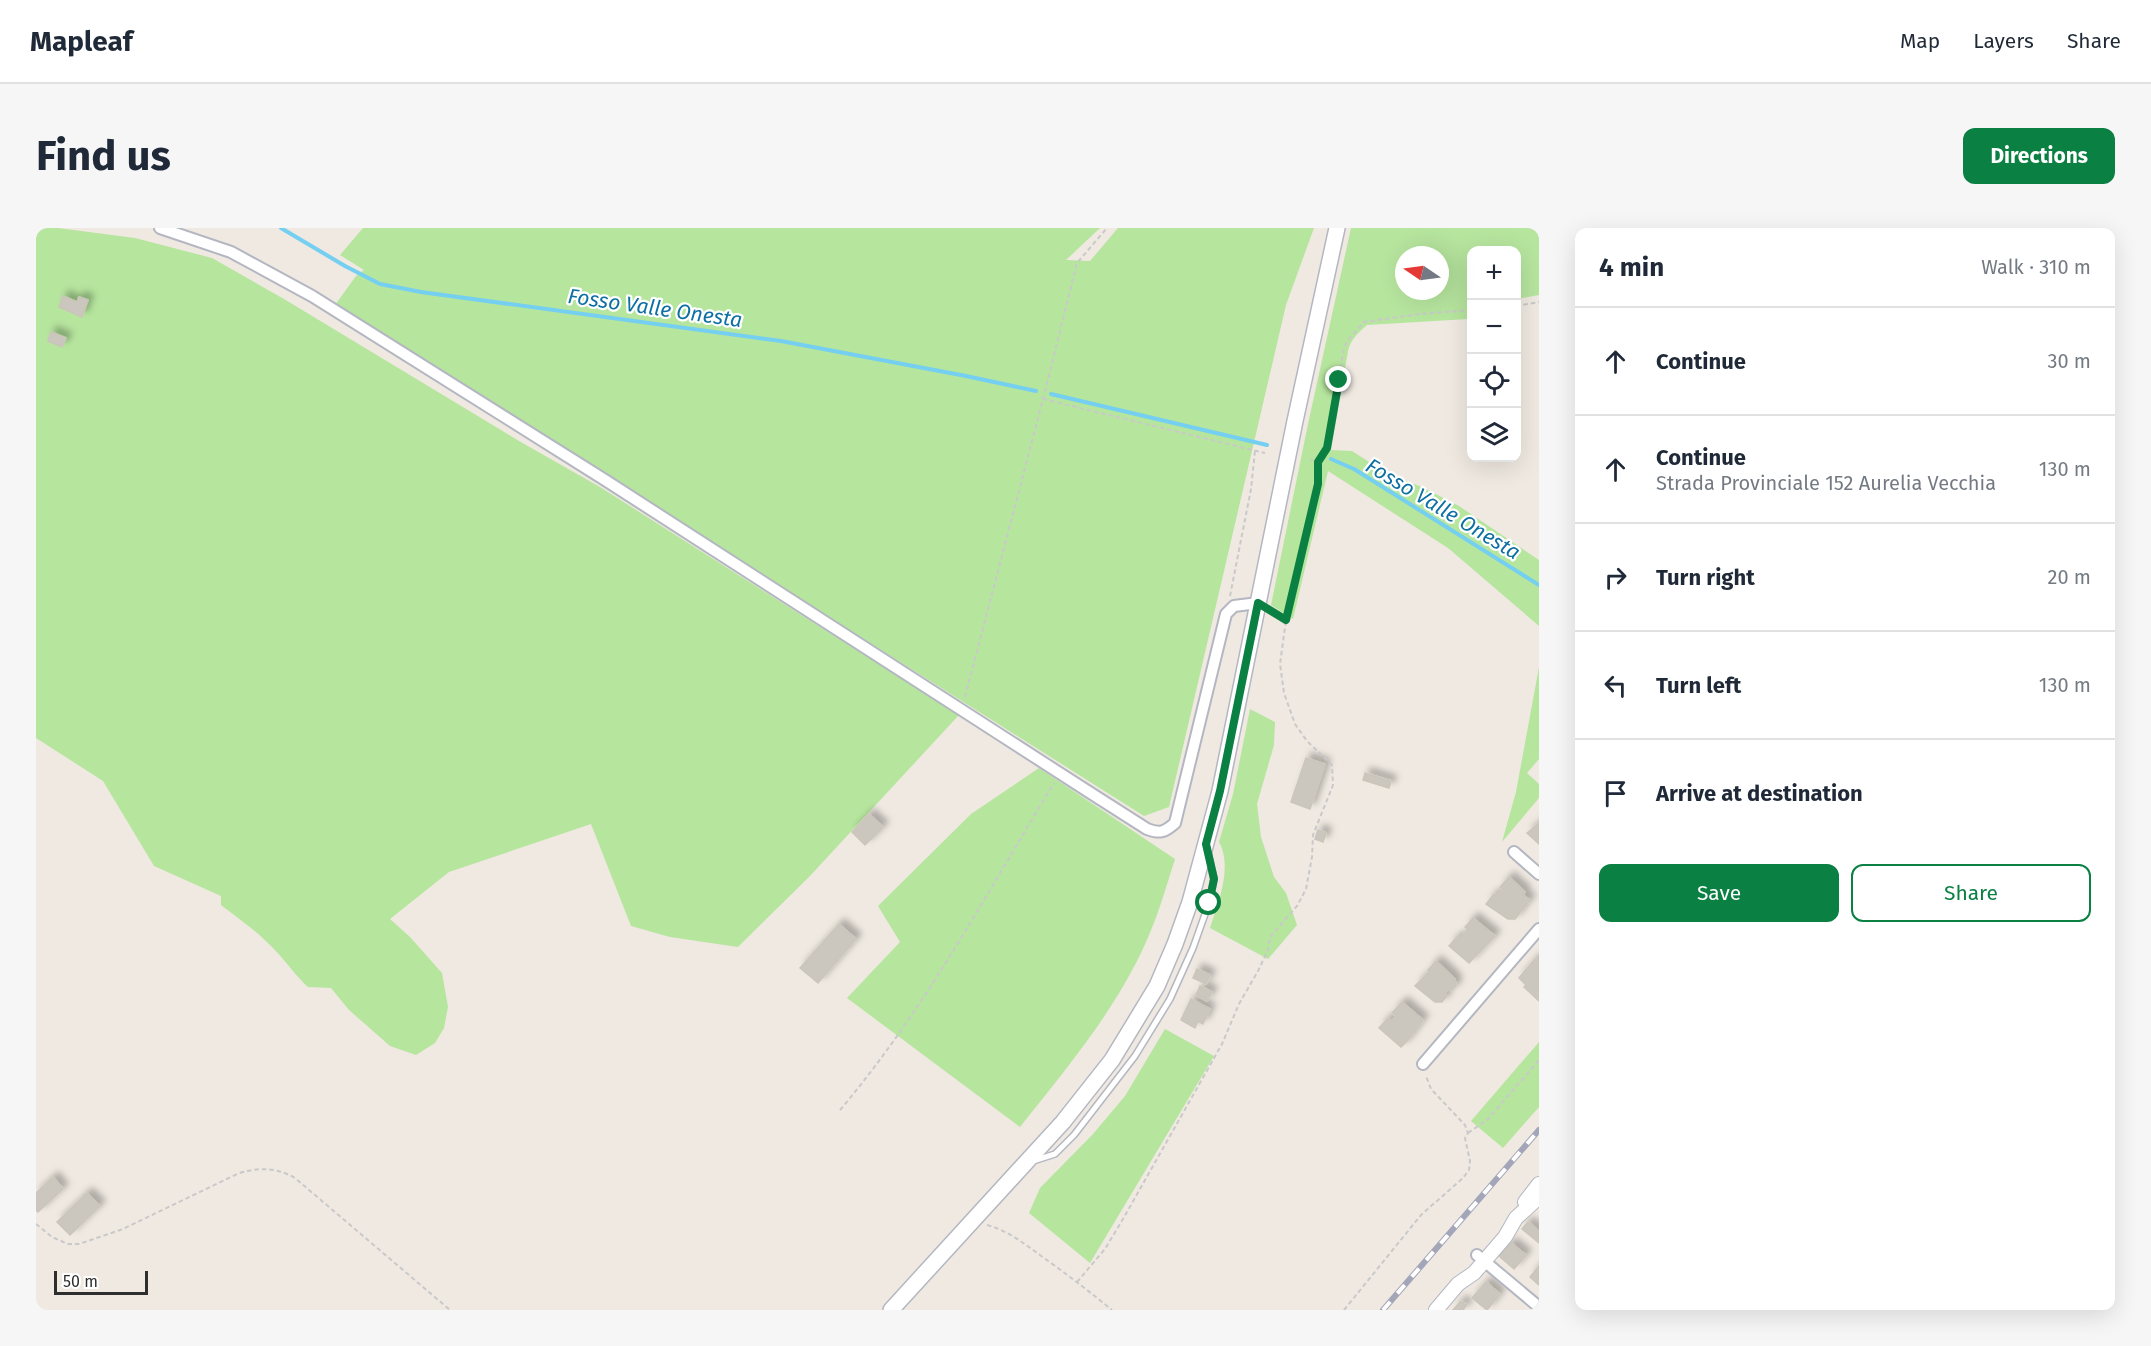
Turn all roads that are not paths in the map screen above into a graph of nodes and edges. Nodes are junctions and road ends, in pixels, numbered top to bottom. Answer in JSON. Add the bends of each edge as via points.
{"nodes":[{"id":1,"x":159,"y":228,"type":"edge"},
{"id":2,"x":1337,"y":228,"type":"edge"},
{"id":3,"x":1258,"y":603,"type":"junction"},
{"id":4,"x":1514,"y":852,"type":"dead end"},
{"id":5,"x":1539,"y":874,"type":"edge"},
{"id":6,"x":1539,"y":929,"type":"edge"},
{"id":7,"x":1423,"y":1064,"type":"road end"},
{"id":8,"x":1539,"y":1184,"type":"edge"},
{"id":9,"x":1539,"y":1197,"type":"edge"},
{"id":10,"x":1516,"y":1218,"type":"junction"},
{"id":11,"x":1485,"y":1261,"type":"junction"},
{"id":12,"x":1539,"y":1307,"type":"edge"},
{"id":13,"x":891,"y":1310,"type":"edge"},
{"id":14,"x":1436,"y":1310,"type":"edge"}],
"edges":[{"from":1,"to":3,"type":"street","via":[[231,252],[312,296],[1147,829],[1166,832],[1175,823],[1226,614],[1234,606]]},
{"from":2,"to":3,"type":"main road"},
{"from":3,"to":13,"type":"main road","via":[[1220,791],[1190,902],[1157,986],[1112,1060],[1063,1122]]},
{"from":4,"to":5,"type":"street"},
{"from":6,"to":7,"type":"street"},
{"from":8,"to":10,"type":"street"},
{"from":9,"to":10,"type":"street"},
{"from":10,"to":11,"type":"street"},
{"from":11,"to":12,"type":"street"},
{"from":11,"to":14,"type":"street"}]}
